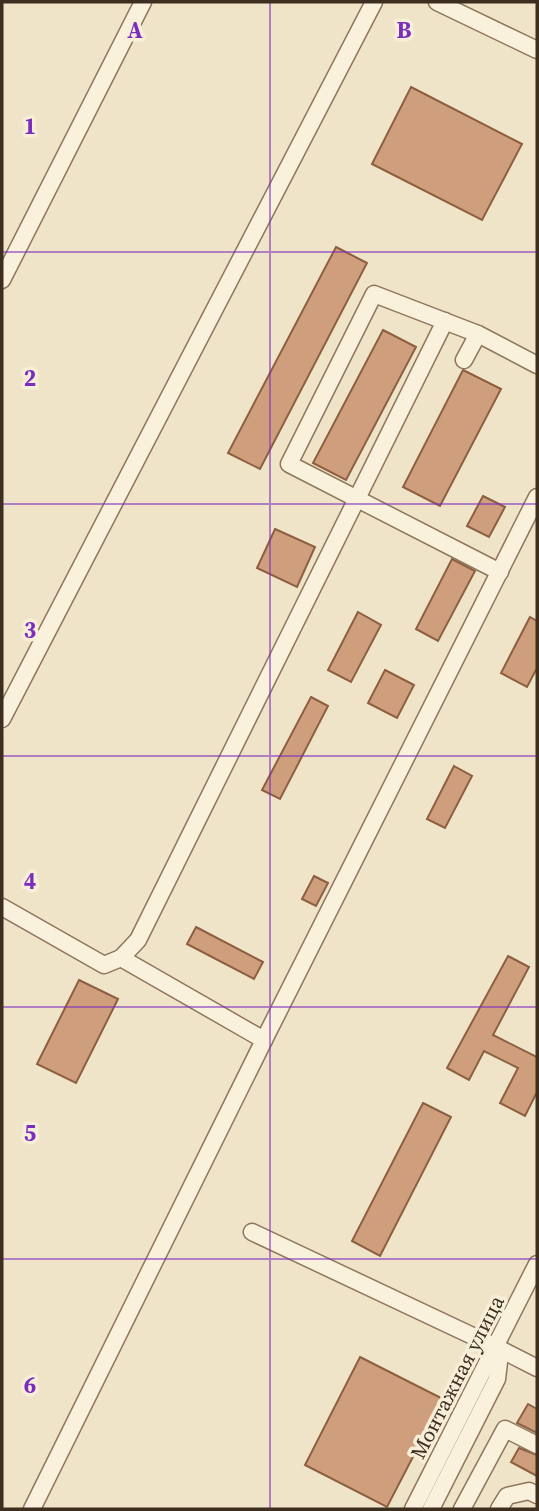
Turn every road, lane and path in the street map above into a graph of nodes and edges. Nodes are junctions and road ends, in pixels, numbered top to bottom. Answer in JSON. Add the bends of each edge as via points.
{"nodes":[{"id":1,"x":143,"y":2,"type":"edge"},
{"id":2,"x":374,"y":2,"type":"edge"},
{"id":3,"x":437,"y":2,"type":"edge"},
{"id":4,"x":537,"y":50,"type":"edge"},
{"id":5,"x":2,"y":280,"type":"edge"},
{"id":6,"x":445,"y":321,"type":"junction"},
{"id":7,"x":478,"y":334,"type":"junction"},
{"id":8,"x":464,"y":360,"type":"dead end"},
{"id":9,"x":537,"y":365,"type":"edge"},
{"id":10,"x":537,"y":497,"type":"edge"},
{"id":11,"x":357,"y":499,"type":"junction"},
{"id":12,"x":500,"y":572,"type":"junction"},
{"id":13,"x":2,"y":719,"type":"edge"},
{"id":14,"x":2,"y":906,"type":"edge"},
{"id":15,"x":121,"y":958,"type":"junction"},
{"id":16,"x":264,"y":1040,"type":"junction"},
{"id":17,"x":252,"y":1232,"type":"dead end"},
{"id":18,"x":537,"y":1264,"type":"edge"},
{"id":19,"x":496,"y":1347,"type":"junction"},
{"id":20,"x":537,"y":1368,"type":"edge"},
{"id":21,"x":537,"y":1445,"type":"edge"},
{"id":22,"x":537,"y":1495,"type":"edge"},
{"id":23,"x":32,"y":1509,"type":"edge"},
{"id":24,"x":413,"y":1509,"type":"edge"},
{"id":25,"x":431,"y":1509,"type":"edge"},
{"id":26,"x":462,"y":1509,"type":"edge"},
{"id":27,"x":499,"y":1509,"type":"edge"}],
"edges":[{"from":1,"to":5,"type":"street"},
{"from":2,"to":13,"type":"street"},
{"from":3,"to":4,"type":"street"},
{"from":6,"to":7,"type":"street"},
{"from":6,"to":11,"type":"street"},
{"from":6,"to":11,"type":"street","via":[[374,294],[289,464]]},
{"from":7,"to":8,"type":"street"},
{"from":7,"to":9,"type":"street"},
{"from":10,"to":12,"type":"street"},
{"from":11,"to":12,"type":"street"},
{"from":11,"to":15,"type":"street","via":[[138,940]]},
{"from":12,"to":16,"type":"street"},
{"from":14,"to":15,"type":"street","via":[[104,965]]},
{"from":15,"to":16,"type":"street"},
{"from":16,"to":23,"type":"street"},
{"from":17,"to":19,"type":"street"},
{"from":18,"to":19,"type":"street","name":"Монтажная улица"},
{"from":19,"to":20,"type":"street"},
{"from":19,"to":24,"type":"street","name":"Монтажная улица"},
{"from":19,"to":25,"type":"street","via":[[497,1378]]},
{"from":21,"to":26,"type":"street","via":[[505,1429]]},
{"from":22,"to":27,"type":"street","via":[[529,1491],[507,1496]]}]}
